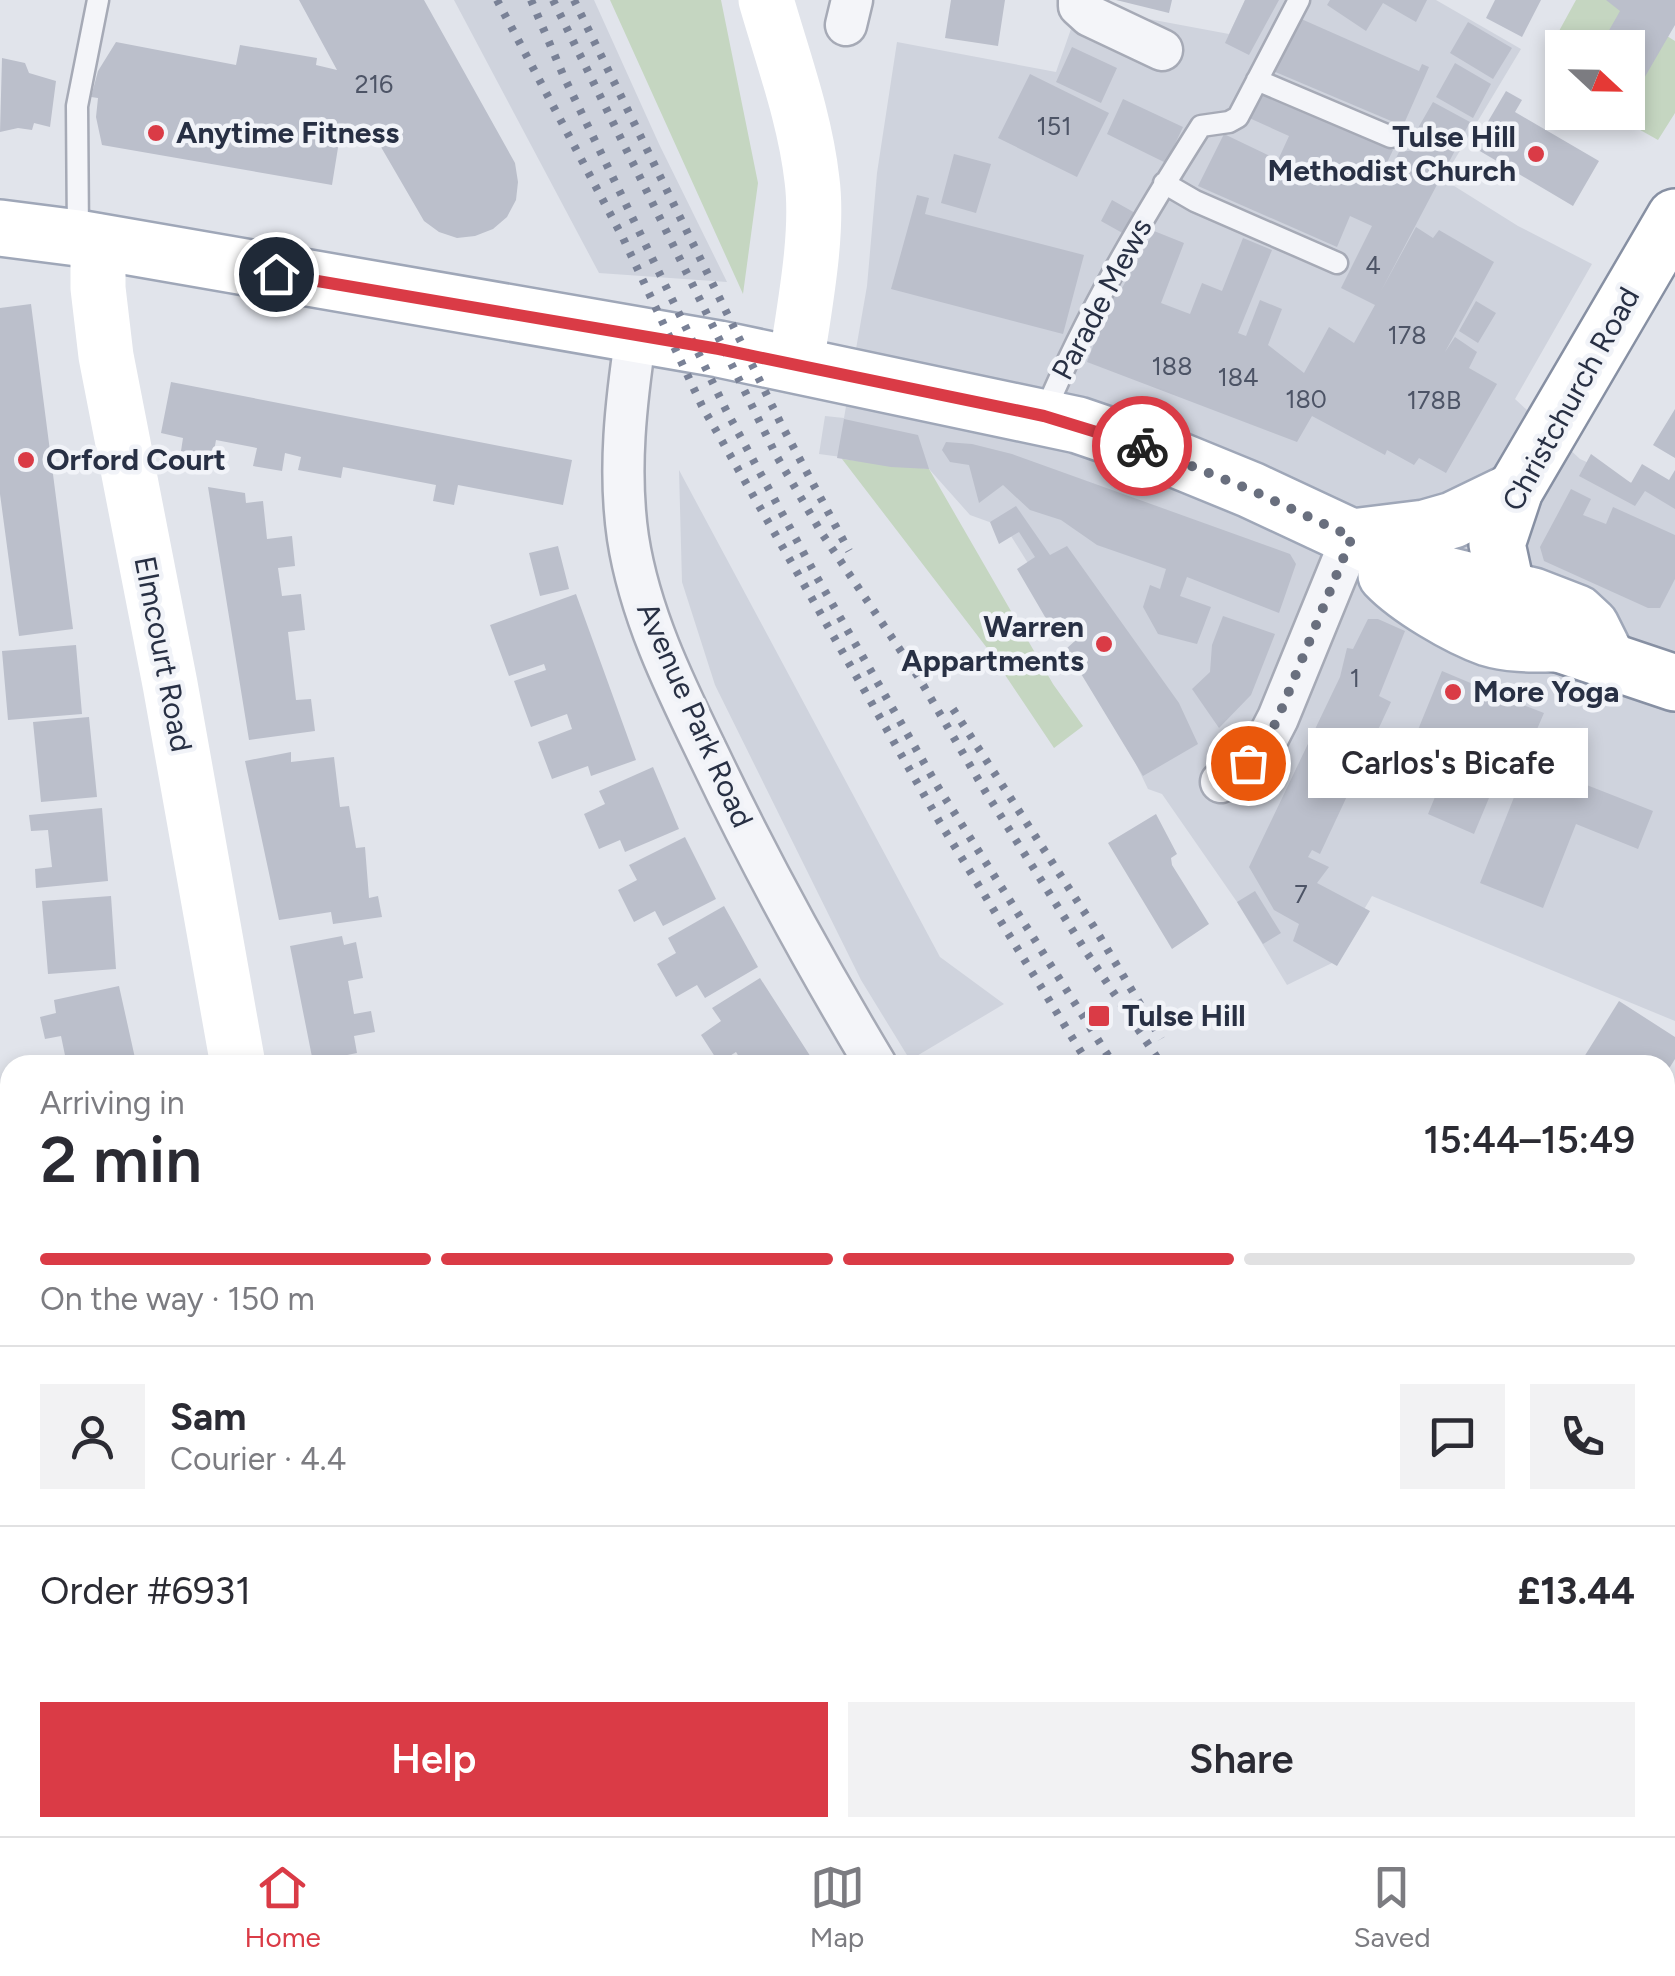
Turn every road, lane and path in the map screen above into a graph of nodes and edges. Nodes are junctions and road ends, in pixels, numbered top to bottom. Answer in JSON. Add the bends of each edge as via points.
{"nodes":[{"id":1,"x":98,"y":0,"type":"edge"},
{"id":2,"x":1079,"y":0,"type":"edge"},
{"id":3,"x":1300,"y":0,"type":"edge"},
{"id":4,"x":773,"y":24,"type":"edge"},
{"id":5,"x":1162,"y":50,"type":"dead end"},
{"id":6,"x":1257,"y":80,"type":"junction"},
{"id":7,"x":1391,"y":137,"type":"dead end"},
{"id":8,"x":1164,"y":183,"type":"junction"},
{"id":9,"x":1675,"y":217,"type":"edge"},
{"id":10,"x":0,"y":228,"type":"edge"},
{"id":11,"x":88,"y":240,"type":"junction"},
{"id":12,"x":1338,"y":264,"type":"dead end"},
{"id":13,"x":636,"y":334,"type":"junction"},
{"id":14,"x":796,"y":364,"type":"junction"},
{"id":15,"x":1044,"y":416,"type":"junction"},
{"id":16,"x":1515,"y":490,"type":"junction"},
{"id":17,"x":1352,"y":537,"type":"junction"},
{"id":18,"x":1507,"y":590,"type":"junction"},
{"id":19,"x":1583,"y":652,"type":"junction"},
{"id":20,"x":1673,"y":677,"type":"edge"},
{"id":21,"x":1221,"y":782,"type":"dead end"},
{"id":22,"x":236,"y":1055,"type":"edge"},
{"id":23,"x":870,"y":1055,"type":"edge"}],
"edges":[{"from":1,"to":11,"type":"lane","via":[[77,106]]},
{"from":2,"to":5,"type":"street","via":[[1090,16]]},
{"from":3,"to":6,"type":"lane","name":"Parade Mews"},
{"from":4,"to":14,"type":"main road","via":[[803,126],[814,200]]},
{"from":6,"to":7,"type":"lane"},
{"from":6,"to":8,"type":"lane","name":"Parade Mews","via":[[1238,117],[1201,126]]},
{"from":8,"to":12,"type":"lane","name":"Parade Mews"},
{"from":8,"to":15,"type":"lane","name":"Parade Mews","via":[[1078,336]]},
{"from":9,"to":16,"type":"main road","name":"Christchurch Road"},
{"from":10,"to":11,"type":"main road"},
{"from":11,"to":13,"type":"main road"},
{"from":11,"to":22,"type":"main road","name":"Elmcourt Road"},
{"from":13,"to":14,"type":"main road"},
{"from":13,"to":23,"type":"street","name":"Avenue Park Road","via":[[624,502],[641,594],[672,680],[754,850]]},
{"from":14,"to":15,"type":"main road"},
{"from":15,"to":17,"type":"main road","via":[[1163,454]]},
{"from":16,"to":17,"type":"main road","via":[[1453,520]]},
{"from":16,"to":18,"type":"main road","name":"Christchurch Road","via":[[1496,544]]},
{"from":17,"to":18,"type":"main road","via":[[1418,568]]},
{"from":17,"to":19,"type":"main road","via":[[1397,586],[1488,638]]},
{"from":17,"to":21,"type":"street","via":[[1259,755]]},
{"from":18,"to":19,"type":"main road","via":[[1520,611]]},
{"from":19,"to":20,"type":"main road"}]}
